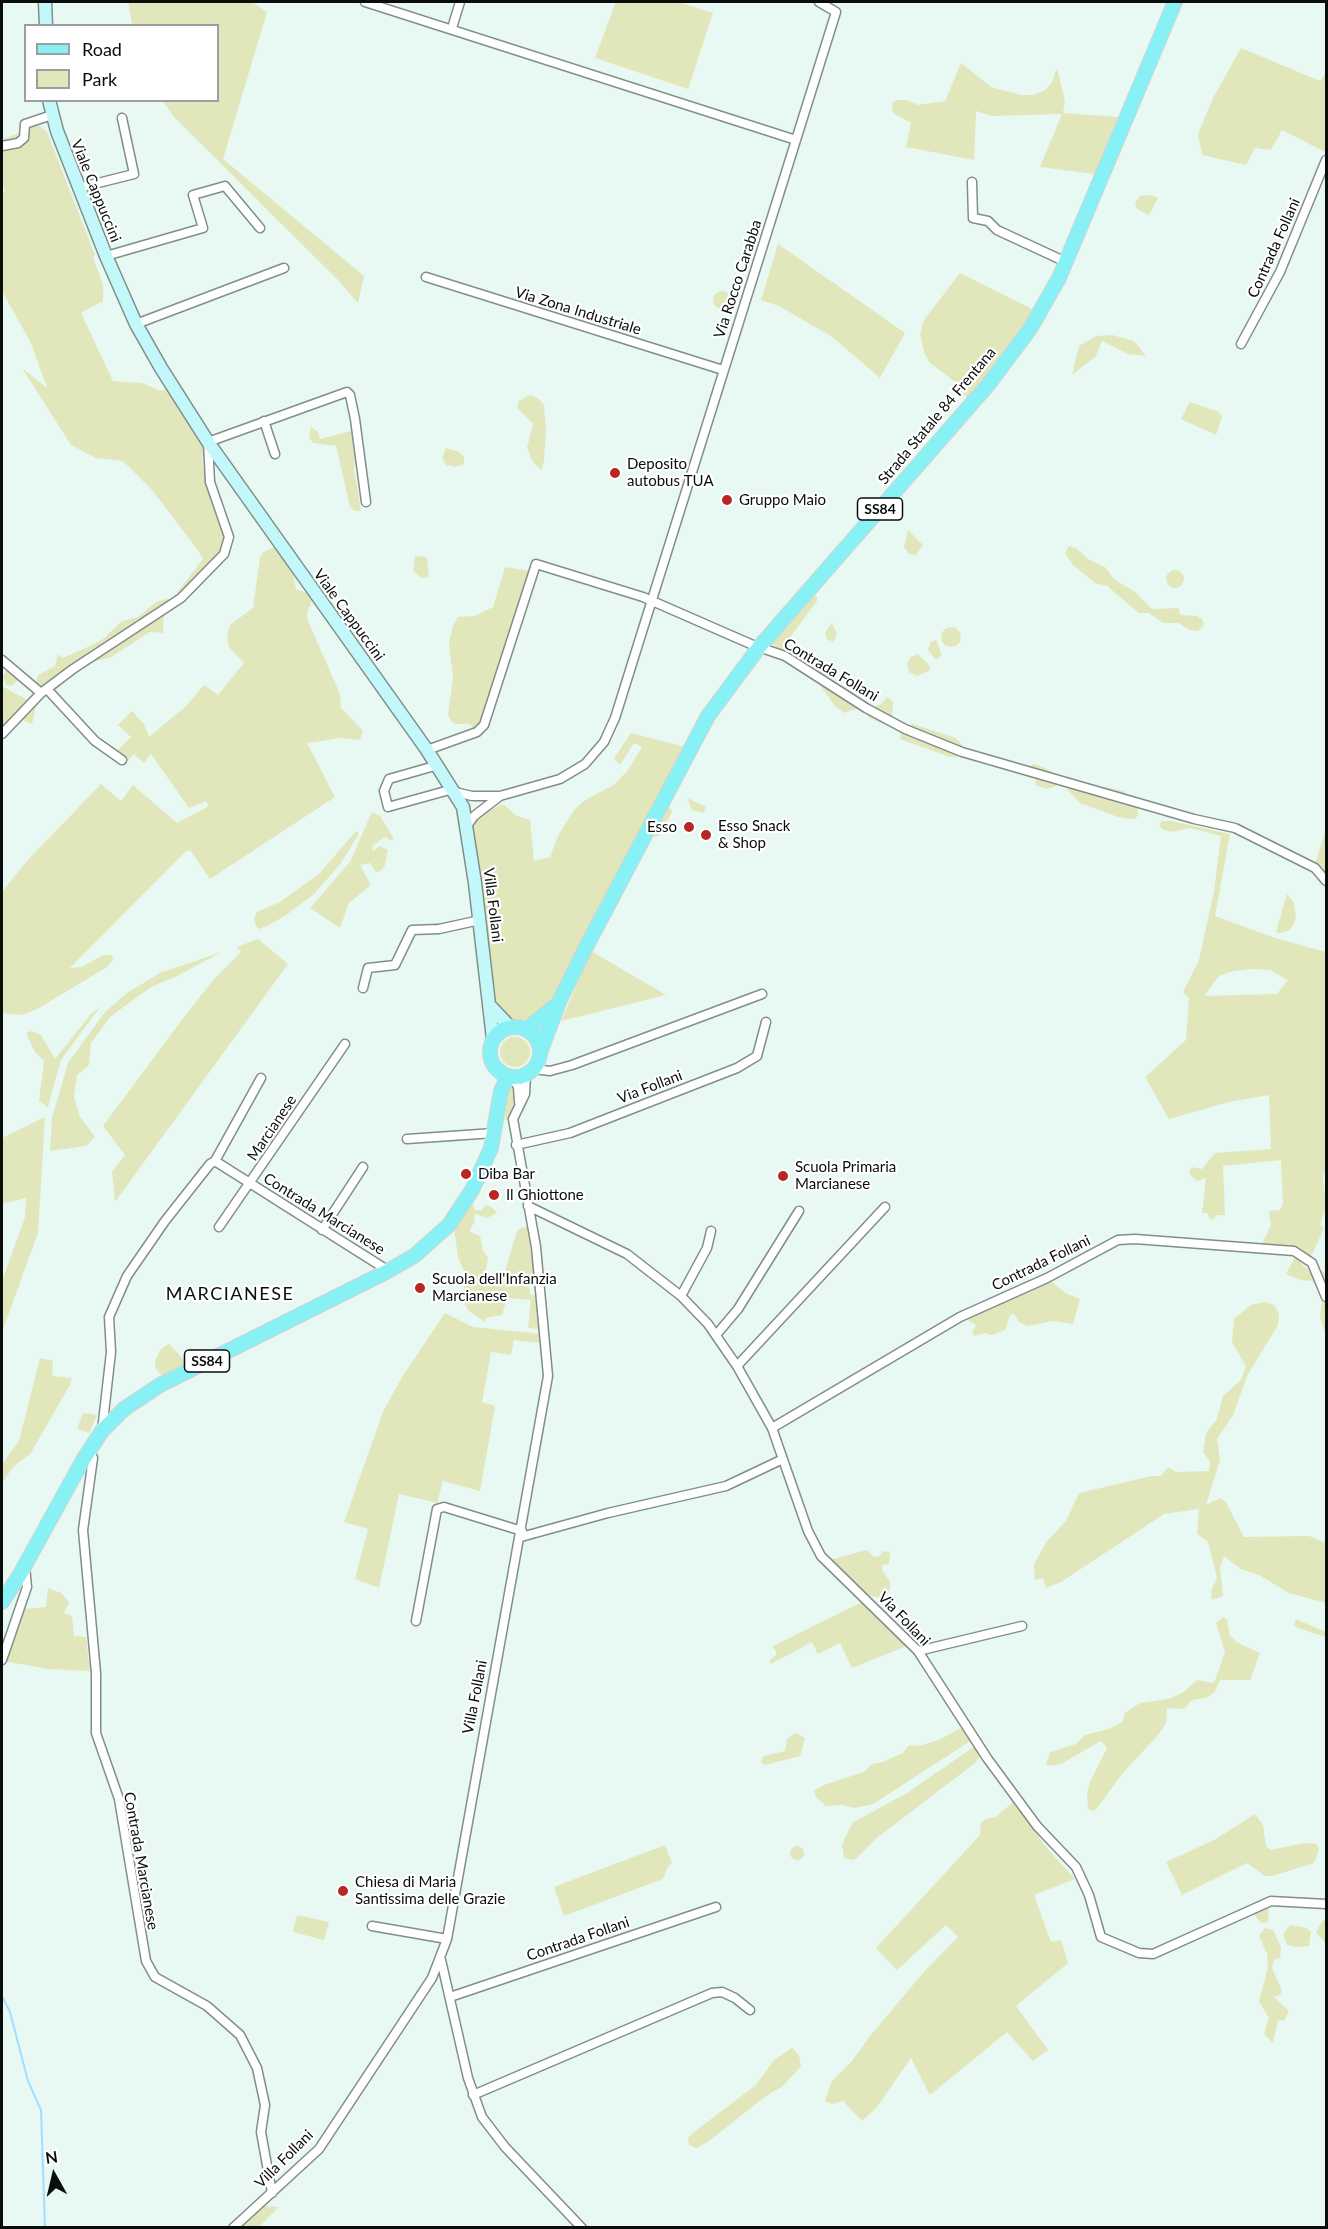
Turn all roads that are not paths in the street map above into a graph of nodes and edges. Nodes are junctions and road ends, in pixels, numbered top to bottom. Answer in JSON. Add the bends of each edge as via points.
{"nodes":[{"id":1,"x":45,"y":2,"type":"edge"},
{"id":2,"x":364,"y":2,"type":"edge"},
{"id":3,"x":460,"y":2,"type":"edge"},
{"id":4,"x":819,"y":2,"type":"edge"},
{"id":5,"x":1175,"y":2,"type":"edge"},
{"id":6,"x":46,"y":24,"type":"edge"},
{"id":7,"x":452,"y":28,"type":"junction"},
{"id":8,"x":49,"y":102,"type":"edge"},
{"id":9,"x":52,"y":115,"type":"junction"},
{"id":10,"x":122,"y":118,"type":"dead end"},
{"id":11,"x":796,"y":140,"type":"junction"},
{"id":12,"x":2,"y":146,"type":"edge"},
{"id":13,"x":1326,"y":160,"type":"edge"},
{"id":14,"x":972,"y":182,"type":"dead end"},
{"id":15,"x":78,"y":188,"type":"junction"},
{"id":16,"x":260,"y":228,"type":"dead end"},
{"id":17,"x":106,"y":256,"type":"junction"},
{"id":18,"x":1066,"y":262,"type":"junction"},
{"id":19,"x":284,"y":268,"type":"dead end"},
{"id":20,"x":426,"y":277,"type":"dead end"},
{"id":21,"x":136,"y":324,"type":"junction"},
{"id":22,"x":1242,"y":344,"type":"dead end"},
{"id":23,"x":723,"y":370,"type":"junction"},
{"id":24,"x":264,"y":421,"type":"junction"},
{"id":25,"x":208,"y":442,"type":"junction"},
{"id":26,"x":274,"y":454,"type":"dead end"},
{"id":27,"x":366,"y":502,"type":"dead end"},
{"id":28,"x":652,"y":600,"type":"junction"},
{"id":29,"x":760,"y":646,"type":"junction"},
{"id":30,"x":2,"y":660,"type":"edge"},
{"id":31,"x":44,"y":691,"type":"junction"},
{"id":32,"x":2,"y":734,"type":"edge"},
{"id":33,"x":427,"y":750,"type":"junction"},
{"id":34,"x":122,"y":760,"type":"dead end"},
{"id":35,"x":438,"y":765,"type":"junction"},
{"id":36,"x":454,"y":791,"type":"junction"},
{"id":37,"x":472,"y":796,"type":"junction"},
{"id":38,"x":500,"y":796,"type":"junction"},
{"id":39,"x":463,"y":807,"type":"junction"},
{"id":40,"x":477,"y":812,"type":"junction"},
{"id":41,"x":467,"y":826,"type":"junction"},
{"id":42,"x":1326,"y":881,"type":"edge"},
{"id":43,"x":480,"y":920,"type":"junction"},
{"id":44,"x":363,"y":988,"type":"dead end"},
{"id":45,"x":762,"y":994,"type":"dead end"},
{"id":46,"x":559,"y":1002,"type":"junction"},
{"id":47,"x":490,"y":1007,"type":"junction"},
{"id":48,"x":766,"y":1022,"type":"dead end"},
{"id":49,"x":510,"y":1028,"type":"junction"},
{"id":50,"x":526,"y":1030,"type":"junction"},
{"id":51,"x":493,"y":1039,"type":"junction"},
{"id":52,"x":345,"y":1044,"type":"dead end"},
{"id":53,"x":540,"y":1053,"type":"junction"},
{"id":54,"x":493,"y":1065,"type":"junction"},
{"id":55,"x":530,"y":1072,"type":"junction"},
{"id":56,"x":510,"y":1077,"type":"junction"},
{"id":57,"x":261,"y":1078,"type":"dead end"},
{"id":58,"x":519,"y":1102,"type":"junction"},
{"id":59,"x":498,"y":1107,"type":"junction"},
{"id":60,"x":495,"y":1133,"type":"junction"},
{"id":61,"x":407,"y":1139,"type":"dead end"},
{"id":62,"x":516,"y":1145,"type":"junction"},
{"id":63,"x":215,"y":1161,"type":"junction"},
{"id":64,"x":363,"y":1167,"type":"dead end"},
{"id":65,"x":250,"y":1184,"type":"junction"},
{"id":66,"x":528,"y":1206,"type":"junction"},
{"id":67,"x":885,"y":1207,"type":"dead end"},
{"id":68,"x":799,"y":1210,"type":"dead end"},
{"id":69,"x":219,"y":1227,"type":"dead end"},
{"id":70,"x":322,"y":1230,"type":"junction"},
{"id":71,"x":711,"y":1231,"type":"dead end"},
{"id":72,"x":386,"y":1272,"type":"junction"},
{"id":73,"x":681,"y":1296,"type":"junction"},
{"id":74,"x":1326,"y":1297,"type":"edge"},
{"id":75,"x":716,"y":1335,"type":"junction"},
{"id":76,"x":737,"y":1366,"type":"junction"},
{"id":77,"x":772,"y":1428,"type":"junction"},
{"id":78,"x":102,"y":1431,"type":"junction"},
{"id":79,"x":90,"y":1449,"type":"junction"},
{"id":80,"x":783,"y":1459,"type":"junction"},
{"id":81,"x":521,"y":1534,"type":"junction"},
{"id":82,"x":25,"y":1565,"type":"junction"},
{"id":83,"x":2,"y":1602,"type":"edge"},
{"id":84,"x":416,"y":1621,"type":"dead end"},
{"id":85,"x":1022,"y":1626,"type":"dead end"},
{"id":86,"x":918,"y":1651,"type":"junction"},
{"id":87,"x":2,"y":1660,"type":"edge"},
{"id":88,"x":1326,"y":1904,"type":"edge"},
{"id":89,"x":716,"y":1907,"type":"dead end"},
{"id":90,"x":372,"y":1926,"type":"dead end"},
{"id":91,"x":447,"y":1940,"type":"junction"},
{"id":92,"x":441,"y":1960,"type":"junction"},
{"id":93,"x":450,"y":1997,"type":"junction"},
{"id":94,"x":750,"y":2010,"type":"dead end"},
{"id":95,"x":473,"y":2095,"type":"junction"},
{"id":96,"x":272,"y":2193,"type":"junction"},
{"id":97,"x":233,"y":2228,"type":"edge"},
{"id":98,"x":582,"y":2228,"type":"edge"}],
"edges":[{"from":1,"to":6,"type":"street"},
{"from":2,"to":7,"type":"street"},
{"from":3,"to":7,"type":"street"},
{"from":4,"to":11,"type":"street","via":[[836,12]]},
{"from":5,"to":18,"type":"main road","name":"Strada Statale 84 Frentana","number":"SS84"},
{"from":7,"to":11,"type":"street"},
{"from":8,"to":9,"type":"street","name":"Viale Cappuccini"},
{"from":9,"to":12,"type":"street","via":[[25,124],[24,138]]},
{"from":9,"to":15,"type":"street","name":"Viale Cappuccini"},
{"from":10,"to":15,"type":"street","via":[[134,174]]},
{"from":11,"to":23,"type":"street","name":"Via Rocco Carabba"},
{"from":13,"to":22,"type":"street","name":"Contrada Follani","via":[[1280,272]]},
{"from":14,"to":18,"type":"street","via":[[973,218],[988,221],[997,230]]},
{"from":15,"to":17,"type":"street","name":"Viale Cappuccini"},
{"from":16,"to":17,"type":"street","via":[[225,186],[193,195],[203,228]]},
{"from":17,"to":21,"type":"street","name":"Viale Cappuccini"},
{"from":18,"to":29,"type":"main road","name":"Strada Statale 84 Frentana","number":"SS84","via":[[1030,329],[987,384]]},
{"from":19,"to":21,"type":"street"},
{"from":20,"to":23,"type":"street","name":"Via Zona Industriale"},
{"from":21,"to":25,"type":"street","name":"Viale Cappuccini"},
{"from":23,"to":28,"type":"street","name":"Via Rocco Carabba"},
{"from":24,"to":25,"type":"street"},
{"from":24,"to":26,"type":"street"},
{"from":24,"to":27,"type":"street","via":[[343,392],[350,395]]},
{"from":25,"to":31,"type":"street","via":[[210,482],[229,537],[224,554],[180,598]]},
{"from":25,"to":33,"type":"street","name":"Viale Cappuccini"},
{"from":28,"to":29,"type":"street","name":"Contrada Follani"},
{"from":28,"to":33,"type":"street","name":"Contrada Follani","via":[[536,564],[484,725],[477,732]]},
{"from":28,"to":38,"type":"street","name":"Via Rocco Carabba","via":[[604,742],[576,772]]},
{"from":29,"to":42,"type":"street","name":"Contrada Follani","via":[[785,656],[905,729],[962,752],[1235,828],[1315,868]]},
{"from":29,"to":46,"type":"main road","name":"Strada Statale 84 Frentana","number":"SS84","via":[[708,716]]},
{"from":30,"to":31,"type":"street"},
{"from":31,"to":32,"type":"street"},
{"from":31,"to":34,"type":"street","via":[[94,741]]},
{"from":33,"to":35,"type":"street","name":"Viale Cappuccini"},
{"from":35,"to":36,"type":"street","name":"Viale Cappuccini"},
{"from":35,"to":36,"type":"street","via":[[389,778],[384,791],[388,807]]},
{"from":36,"to":37,"type":"street","name":"Via Rocco Carabba"},
{"from":36,"to":39,"type":"street","name":"Viale Cappuccini"},
{"from":37,"to":38,"type":"street","name":"Via Rocco Carabba"},
{"from":37,"to":39,"type":"street"},
{"from":38,"to":40,"type":"street","name":"Via Rocco Carabba"},
{"from":39,"to":40,"type":"street"},
{"from":39,"to":41,"type":"street","name":"Villa Follani"},
{"from":40,"to":41,"type":"street","name":"Via Rocco Carabba"},
{"from":41,"to":43,"type":"street","name":"Villa Follani"},
{"from":43,"to":44,"type":"street","via":[[412,930],[395,965],[368,968]]},
{"from":43,"to":47,"type":"street","name":"Villa Follani"},
{"from":45,"to":55,"type":"street","via":[[572,1065]]},
{"from":46,"to":50,"type":"main road","name":"Strada Statale 84 Frentana","number":"SS84"},
{"from":46,"to":53,"type":"main road","name":"Strada Statale 84 Frentana","number":"SS84"},
{"from":47,"to":49,"type":"street"},
{"from":47,"to":51,"type":"street","name":"Villa Follani"},
{"from":48,"to":62,"type":"street","name":"Via Follani","via":[[757,1056],[737,1068],[570,1133]]},
{"from":49,"to":50,"type":"main road"},
{"from":49,"to":51,"type":"main road"},
{"from":50,"to":53,"type":"main road","via":[[537,1039]]},
{"from":51,"to":54,"type":"main road","number":"SS84"},
{"from":52,"to":65,"type":"street","name":"Marcianese"},
{"from":53,"to":55,"type":"main road","number":"SS84"},
{"from":54,"to":56,"type":"main road"},
{"from":54,"to":59,"type":"main road","number":"SS84"},
{"from":55,"to":56,"type":"main road"},
{"from":55,"to":58,"type":"street","name":"Villa Follani"},
{"from":56,"to":58,"type":"street","name":"Villa Follani","via":[[518,1087]]},
{"from":56,"to":59,"type":"main road","number":"SS84"},
{"from":57,"to":63,"type":"street"},
{"from":58,"to":62,"type":"street","name":"Villa Follani","via":[[513,1119]]},
{"from":59,"to":60,"type":"main road","number":"SS84"},
{"from":60,"to":61,"type":"street"},
{"from":60,"to":72,"type":"main road","number":"SS84","via":[[472,1190],[450,1225],[414,1256]]},
{"from":62,"to":66,"type":"street","name":"Villa Follani"},
{"from":63,"to":65,"type":"street","name":"Contrada Marcianese"},
{"from":63,"to":78,"type":"street","via":[[165,1221],[127,1276],[109,1317],[111,1352]]},
{"from":64,"to":70,"type":"street"},
{"from":65,"to":69,"type":"street","name":"Marcianese"},
{"from":65,"to":70,"type":"street","name":"Contrada Marcianese"},
{"from":66,"to":73,"type":"street","name":"Via Follani","via":[[627,1254]]},
{"from":66,"to":81,"type":"street","name":"Villa Follani","via":[[537,1247],[548,1376]]},
{"from":67,"to":76,"type":"street"},
{"from":68,"to":75,"type":"street","via":[[738,1309]]},
{"from":70,"to":72,"type":"street","name":"Contrada Marcianese"},
{"from":71,"to":73,"type":"street","via":[[707,1248]]},
{"from":72,"to":78,"type":"main road","number":"SS84","via":[[141,1396]]},
{"from":73,"to":75,"type":"street","name":"Via Follani"},
{"from":74,"to":77,"type":"street","name":"Contrada Follani","via":[[1312,1263],[1294,1251],[1118,1240],[1047,1278],[960,1317]]},
{"from":75,"to":76,"type":"street","name":"Via Follani"},
{"from":76,"to":77,"type":"street","name":"Via Follani"},
{"from":77,"to":80,"type":"street","name":"Via Follani"},
{"from":78,"to":79,"type":"main road","number":"SS84"},
{"from":79,"to":82,"type":"main road","number":"SS84"},
{"from":79,"to":96,"type":"street","name":"Contrada Marcianese","via":[[93,1458],[82,1530],[96,1673],[96,1733],[119,1799],[146,1961],[155,1977],[207,2006],[240,2035],[257,2068],[265,2105],[261,2132]]},
{"from":80,"to":81,"type":"street","via":[[726,1486]]},
{"from":80,"to":86,"type":"street","name":"Via Follani","via":[[821,1556]]},
{"from":81,"to":84,"type":"street","via":[[444,1507],[437,1509]]},
{"from":81,"to":91,"type":"street","name":"Villa Follani"},
{"from":82,"to":83,"type":"main road","number":"SS84"},
{"from":82,"to":87,"type":"street","via":[[27,1587]]},
{"from":85,"to":86,"type":"street"},
{"from":86,"to":88,"type":"street","name":"Via Follani","via":[[1001,1778],[1037,1826],[1076,1867],[1101,1937],[1138,1953],[1153,1954],[1271,1901]]},
{"from":89,"to":93,"type":"street","name":"Contrada Follani"},
{"from":90,"to":91,"type":"street"},
{"from":91,"to":92,"type":"street","name":"Villa Follani"},
{"from":92,"to":93,"type":"street"},
{"from":92,"to":96,"type":"street","name":"Villa Follani","via":[[319,2148]]},
{"from":93,"to":95,"type":"street"},
{"from":94,"to":95,"type":"street","via":[[722,1992],[712,1993]]},
{"from":95,"to":98,"type":"street","via":[[490,2130]]},
{"from":96,"to":97,"type":"street","name":"Villa Follani"}]}
